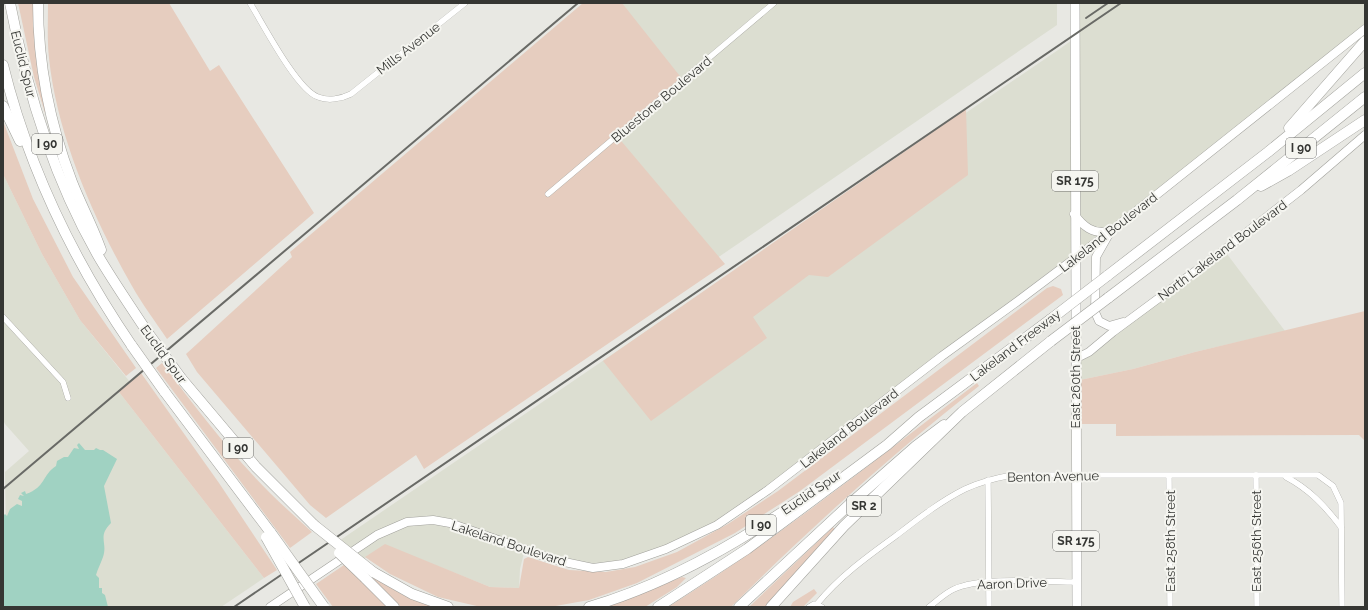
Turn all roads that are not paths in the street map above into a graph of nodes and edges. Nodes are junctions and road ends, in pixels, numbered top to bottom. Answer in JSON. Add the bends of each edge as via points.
{"nodes":[{"id":1,"x":10,"y":3,"type":"edge"},
{"id":2,"x":38,"y":3,"type":"edge"},
{"id":3,"x":250,"y":3,"type":"edge"},
{"id":4,"x":465,"y":3,"type":"edge"},
{"id":5,"x":774,"y":3,"type":"edge"},
{"id":6,"x":1075,"y":3,"type":"edge"},
{"id":7,"x":1365,"y":30,"type":"edge"},
{"id":8,"x":1365,"y":41,"type":"edge"},
{"id":9,"x":3,"y":65,"type":"edge"},
{"id":10,"x":1365,"y":73,"type":"edge"},
{"id":11,"x":1365,"y":97,"type":"edge"},
{"id":12,"x":3,"y":106,"type":"edge"},
{"id":13,"x":1365,"y":120,"type":"edge"},
{"id":14,"x":1365,"y":135,"type":"edge"},
{"id":15,"x":1268,"y":152,"type":"junction"},
{"id":16,"x":37,"y":172,"type":"junction"},
{"id":17,"x":548,"y":194,"type":"dead end"},
{"id":18,"x":1237,"y":200,"type":"junction"},
{"id":19,"x":1074,"y":214,"type":"junction"},
{"id":20,"x":1112,"y":230,"type":"junction"},
{"id":21,"x":1074,"y":258,"type":"junction"},
{"id":22,"x":111,"y":276,"type":"junction"},
{"id":23,"x":3,"y":317,"type":"edge"},
{"id":24,"x":1129,"y":320,"type":"junction"},
{"id":25,"x":1075,"y":359,"type":"junction"},
{"id":26,"x":68,"y":398,"type":"dead end"},
{"id":27,"x":962,"y":412,"type":"junction"},
{"id":28,"x":919,"y":417,"type":"junction"},
{"id":29,"x":1076,"y":474,"type":"junction"},
{"id":30,"x":1256,"y":475,"type":"junction"},
{"id":31,"x":1169,"y":476,"type":"junction"},
{"id":32,"x":1284,"y":476,"type":"junction"},
{"id":33,"x":988,"y":480,"type":"junction"},
{"id":34,"x":1341,"y":527,"type":"junction"},
{"id":35,"x":268,"y":535,"type":"junction"},
{"id":36,"x":369,"y":575,"type":"junction"},
{"id":37,"x":989,"y":582,"type":"junction"},
{"id":38,"x":1077,"y":582,"type":"junction"},
{"id":39,"x":819,"y":606,"type":"edge"},
{"id":40,"x":270,"y":607,"type":"edge"},
{"id":41,"x":305,"y":607,"type":"edge"},
{"id":42,"x":324,"y":607,"type":"edge"},
{"id":43,"x":394,"y":607,"type":"edge"},
{"id":44,"x":448,"y":607,"type":"edge"},
{"id":45,"x":589,"y":607,"type":"edge"},
{"id":46,"x":658,"y":607,"type":"edge"},
{"id":47,"x":739,"y":607,"type":"edge"},
{"id":48,"x":772,"y":607,"type":"edge"},
{"id":49,"x":809,"y":607,"type":"edge"},
{"id":50,"x":929,"y":607,"type":"edge"},
{"id":51,"x":989,"y":607,"type":"edge"},
{"id":52,"x":1077,"y":607,"type":"edge"},
{"id":53,"x":1170,"y":607,"type":"edge"},
{"id":54,"x":1257,"y":607,"type":"edge"},
{"id":55,"x":1342,"y":607,"type":"edge"}],
"edges":[{"from":1,"to":22,"type":"highway","name":"Euclid Spur","number":"I 90","via":[[26,79],[49,149],[80,221]]},
{"from":2,"to":22,"type":"highway","via":[[41,63],[54,124],[72,182]]},
{"from":3,"to":4,"type":"street","name":"Mills Avenue","via":[[301,84],[317,97],[329,100],[350,94]]},
{"from":5,"to":17,"type":"street","name":"Bluestone Boulevard"},
{"from":6,"to":19,"type":"main road","name":"East 260th Street","number":"SR 175"},
{"from":7,"to":20,"type":"street","name":"Lakeland Boulevard"},
{"from":8,"to":15,"type":"highway"},
{"from":9,"to":16,"type":"highway","name":"Euclid Spur","number":"I 90"},
{"from":10,"to":15,"type":"highway","name":"Lakeland Freeway","number":"I 90"},
{"from":11,"to":18,"type":"highway","name":"Lakeland Freeway","number":"I 90"},
{"from":12,"to":16,"type":"highway"},
{"from":13,"to":18,"type":"highway","via":[[1288,171]]},
{"from":14,"to":24,"type":"street","name":"North Lakeland Boulevard","via":[[1293,196]]},
{"from":15,"to":28,"type":"highway","name":"Lakeland Freeway","number":"I 90","bridge":true},
{"from":16,"to":35,"type":"highway","name":"Euclid Spur","number":"I 90","bridge":true,"via":[[74,250],[113,318]]},
{"from":18,"to":27,"type":"highway","name":"Lakeland Freeway","number":"I 90","bridge":true,"via":[[1051,340]]},
{"from":19,"to":20,"type":"street","via":[[1089,229],[1101,233]]},
{"from":19,"to":21,"type":"main road","name":"East 260th Street","number":"SR 175"},
{"from":20,"to":21,"type":"street","name":"Lakeland Boulevard"},
{"from":20,"to":24,"type":"street","via":[[1096,257],[1095,312],[1099,321],[1109,326]]},
{"from":21,"to":25,"type":"main road","name":"East 260th Street","number":"SR 175"},
{"from":21,"to":40,"type":"street","name":"Lakeland Boulevard","via":[[768,490],[717,525],[666,550],[624,564],[593,568],[555,560],[450,523],[433,520],[407,522],[377,535]]},
{"from":22,"to":36,"type":"highway","name":"Euclid Spur","number":"I 90","bridge":true,"via":[[180,378],[241,451],[332,546]]},
{"from":23,"to":26,"type":"street","via":[[63,382]]},
{"from":24,"to":25,"type":"street","name":"North Lakeland Boulevard","via":[[1089,352]]},
{"from":25,"to":29,"type":"main road","name":"East 260th Street","number":"SR 175"},
{"from":27,"to":47,"type":"highway","number":"I 90","via":[[931,433],[883,474]]},
{"from":27,"to":48,"type":"highway","name":"Lakeland Freeway","number":"SR 2","via":[[844,526]]},
{"from":28,"to":45,"type":"highway","name":"Euclid Spur","number":"I 90","via":[[883,440],[813,492],[736,540],[663,578]]},
{"from":28,"to":46,"type":"highway","name":"Lakeland Freeway","number":"SR 2","via":[[887,445],[747,549]]},
{"from":29,"to":31,"type":"street","name":"Benton Avenue"},
{"from":29,"to":33,"type":"street","name":"Benton Avenue","via":[[1012,475]]},
{"from":29,"to":38,"type":"main road","name":"East 260th Street","number":"SR 175"},
{"from":30,"to":31,"type":"street","name":"Benton Avenue"},
{"from":30,"to":32,"type":"street","name":"Benton Avenue"},
{"from":30,"to":54,"type":"street","name":"East 256th Street"},
{"from":31,"to":53,"type":"street","name":"East 258th Street"},
{"from":32,"to":34,"type":"street","name":"Benton Avenue","via":[[1319,500]]},
{"from":32,"to":34,"type":"street","name":"Benton Avenue","via":[[1318,475],[1333,486],[1341,503]]},
{"from":33,"to":37,"type":"street"},
{"from":33,"to":39,"type":"street","name":"Benton Avenue","via":[[966,489],[934,508],[848,570],[831,587]]},
{"from":34,"to":55,"type":"street"},
{"from":35,"to":41,"type":"highway","bridge":true},
{"from":35,"to":42,"type":"highway","number":"I 90","bridge":true},
{"from":36,"to":43,"type":"highway"},
{"from":36,"to":44,"type":"highway"},
{"from":37,"to":38,"type":"street","name":"Aaron Drive"},
{"from":37,"to":50,"type":"street","name":"Aaron Drive","via":[[953,589]]},
{"from":37,"to":51,"type":"street"},
{"from":38,"to":52,"type":"main road","name":"East 260th Street","number":"SR 175"},
{"from":39,"to":49,"type":"street","name":"Benton Avenue"}]}
